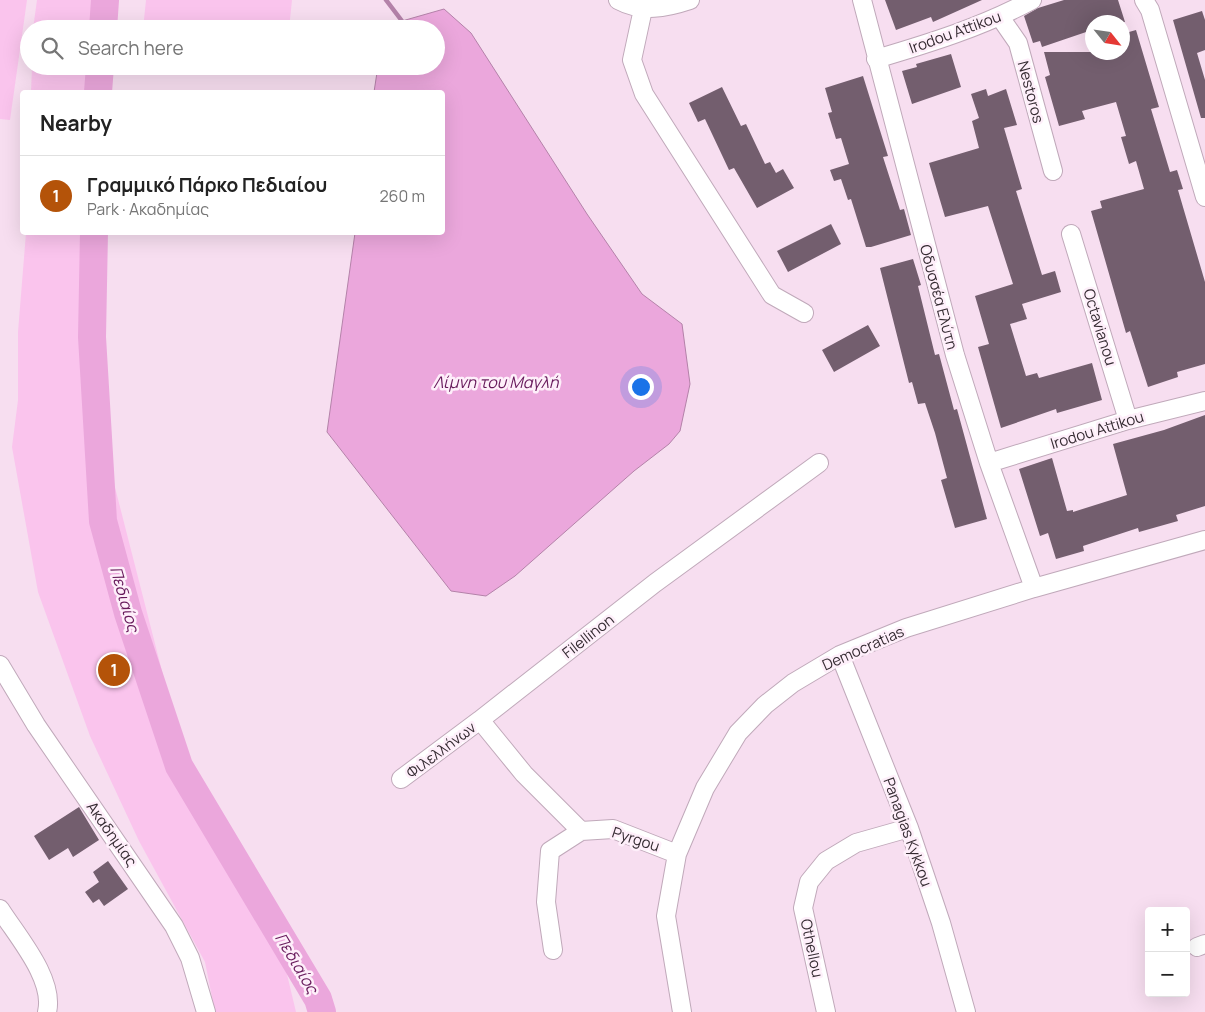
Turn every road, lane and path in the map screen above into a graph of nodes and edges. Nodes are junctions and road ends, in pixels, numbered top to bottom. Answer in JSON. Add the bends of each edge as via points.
{"nodes":[{"id":1,"x":618,"y":0,"type":"edge"},
{"id":2,"x":690,"y":0,"type":"edge"},
{"id":3,"x":862,"y":0,"type":"edge"},
{"id":4,"x":1032,"y":0,"type":"edge"},
{"id":5,"x":1144,"y":0,"type":"edge"},
{"id":6,"x":643,"y":9,"type":"junction"},
{"id":7,"x":1000,"y":17,"type":"junction"},
{"id":8,"x":876,"y":59,"type":"junction"},
{"id":9,"x":1052,"y":171,"type":"dead end"},
{"id":10,"x":1205,"y":197,"type":"edge"},
{"id":11,"x":1071,"y":234,"type":"dead end"},
{"id":12,"x":804,"y":313,"type":"dead end"},
{"id":13,"x":1205,"y":401,"type":"edge"},
{"id":14,"x":1128,"y":420,"type":"junction"},
{"id":15,"x":819,"y":463,"type":"dead end"},
{"id":16,"x":990,"y":463,"type":"junction"},
{"id":17,"x":1205,"y":540,"type":"edge"},
{"id":18,"x":1034,"y":588,"type":"junction"},
{"id":19,"x":840,"y":655,"type":"junction"},
{"id":20,"x":0,"y":665,"type":"edge"},
{"id":21,"x":480,"y":720,"type":"junction"},
{"id":22,"x":401,"y":779,"type":"dead end"},
{"id":23,"x":909,"y":828,"type":"junction"},
{"id":24,"x":581,"y":831,"type":"junction"},
{"id":25,"x":677,"y":854,"type":"junction"},
{"id":26,"x":0,"y":909,"type":"edge"},
{"id":27,"x":553,"y":950,"type":"dead end"},
{"id":28,"x":677,"y":1011,"type":"edge"},
{"id":29,"x":47,"y":1012,"type":"edge"},
{"id":30,"x":206,"y":1012,"type":"edge"},
{"id":31,"x":826,"y":1012,"type":"edge"},
{"id":32,"x":966,"y":1012,"type":"edge"}],
"edges":[{"from":1,"to":6,"type":"street"},
{"from":2,"to":6,"type":"street","via":[[663,8]]},
{"from":3,"to":8,"type":"street","name":"Οδυσσέα Ελύτη"},
{"from":4,"to":7,"type":"street","name":"Irodou Attikou"},
{"from":5,"to":10,"type":"street","via":[[1150,10]]},
{"from":6,"to":12,"type":"street","via":[[632,60],[644,94],[772,295]]},
{"from":7,"to":8,"type":"street","name":"Irodou Attikou","via":[[940,40]]},
{"from":7,"to":9,"type":"street","name":"Nestoros","via":[[1018,43]]},
{"from":8,"to":16,"type":"street","name":"Οδυσσέα Ελύτη","via":[[955,355]]},
{"from":11,"to":14,"type":"street","name":"Octavianou"},
{"from":13,"to":14,"type":"street","name":"Irodou Attikou"},
{"from":14,"to":16,"type":"street","name":"Irodou Attikou"},
{"from":15,"to":21,"type":"street","name":"Filellinon","via":[[655,584]]},
{"from":16,"to":18,"type":"street","name":"Οδυσσέα Ελύτη"},
{"from":17,"to":18,"type":"street","name":"Democratias"},
{"from":18,"to":19,"type":"street","name":"Democratias","via":[[906,628]]},
{"from":19,"to":23,"type":"street","name":"Panagias Kykkou"},
{"from":19,"to":25,"type":"street","name":"Democratias","via":[[792,683],[738,733],[705,788]]},
{"from":20,"to":30,"type":"street","name":"Ακαδημίας","via":[[36,725],[174,926],[190,958]]},
{"from":21,"to":22,"type":"street","name":"Φιλελλήνων"},
{"from":21,"to":24,"type":"street","via":[[524,774]]},
{"from":23,"to":31,"type":"street","name":"Othellou","via":[[856,843],[826,861],[809,882],[803,908]]},
{"from":23,"to":32,"type":"street","name":"Panagias Kykkou"},
{"from":24,"to":25,"type":"street","name":"Pyrgou","via":[[613,829]]},
{"from":24,"to":27,"type":"street","name":"Pyrgou","via":[[550,851],[546,902]]},
{"from":25,"to":28,"type":"street","name":"Democratias","via":[[666,916]]},
{"from":26,"to":29,"type":"street","via":[[47,987]]}]}
